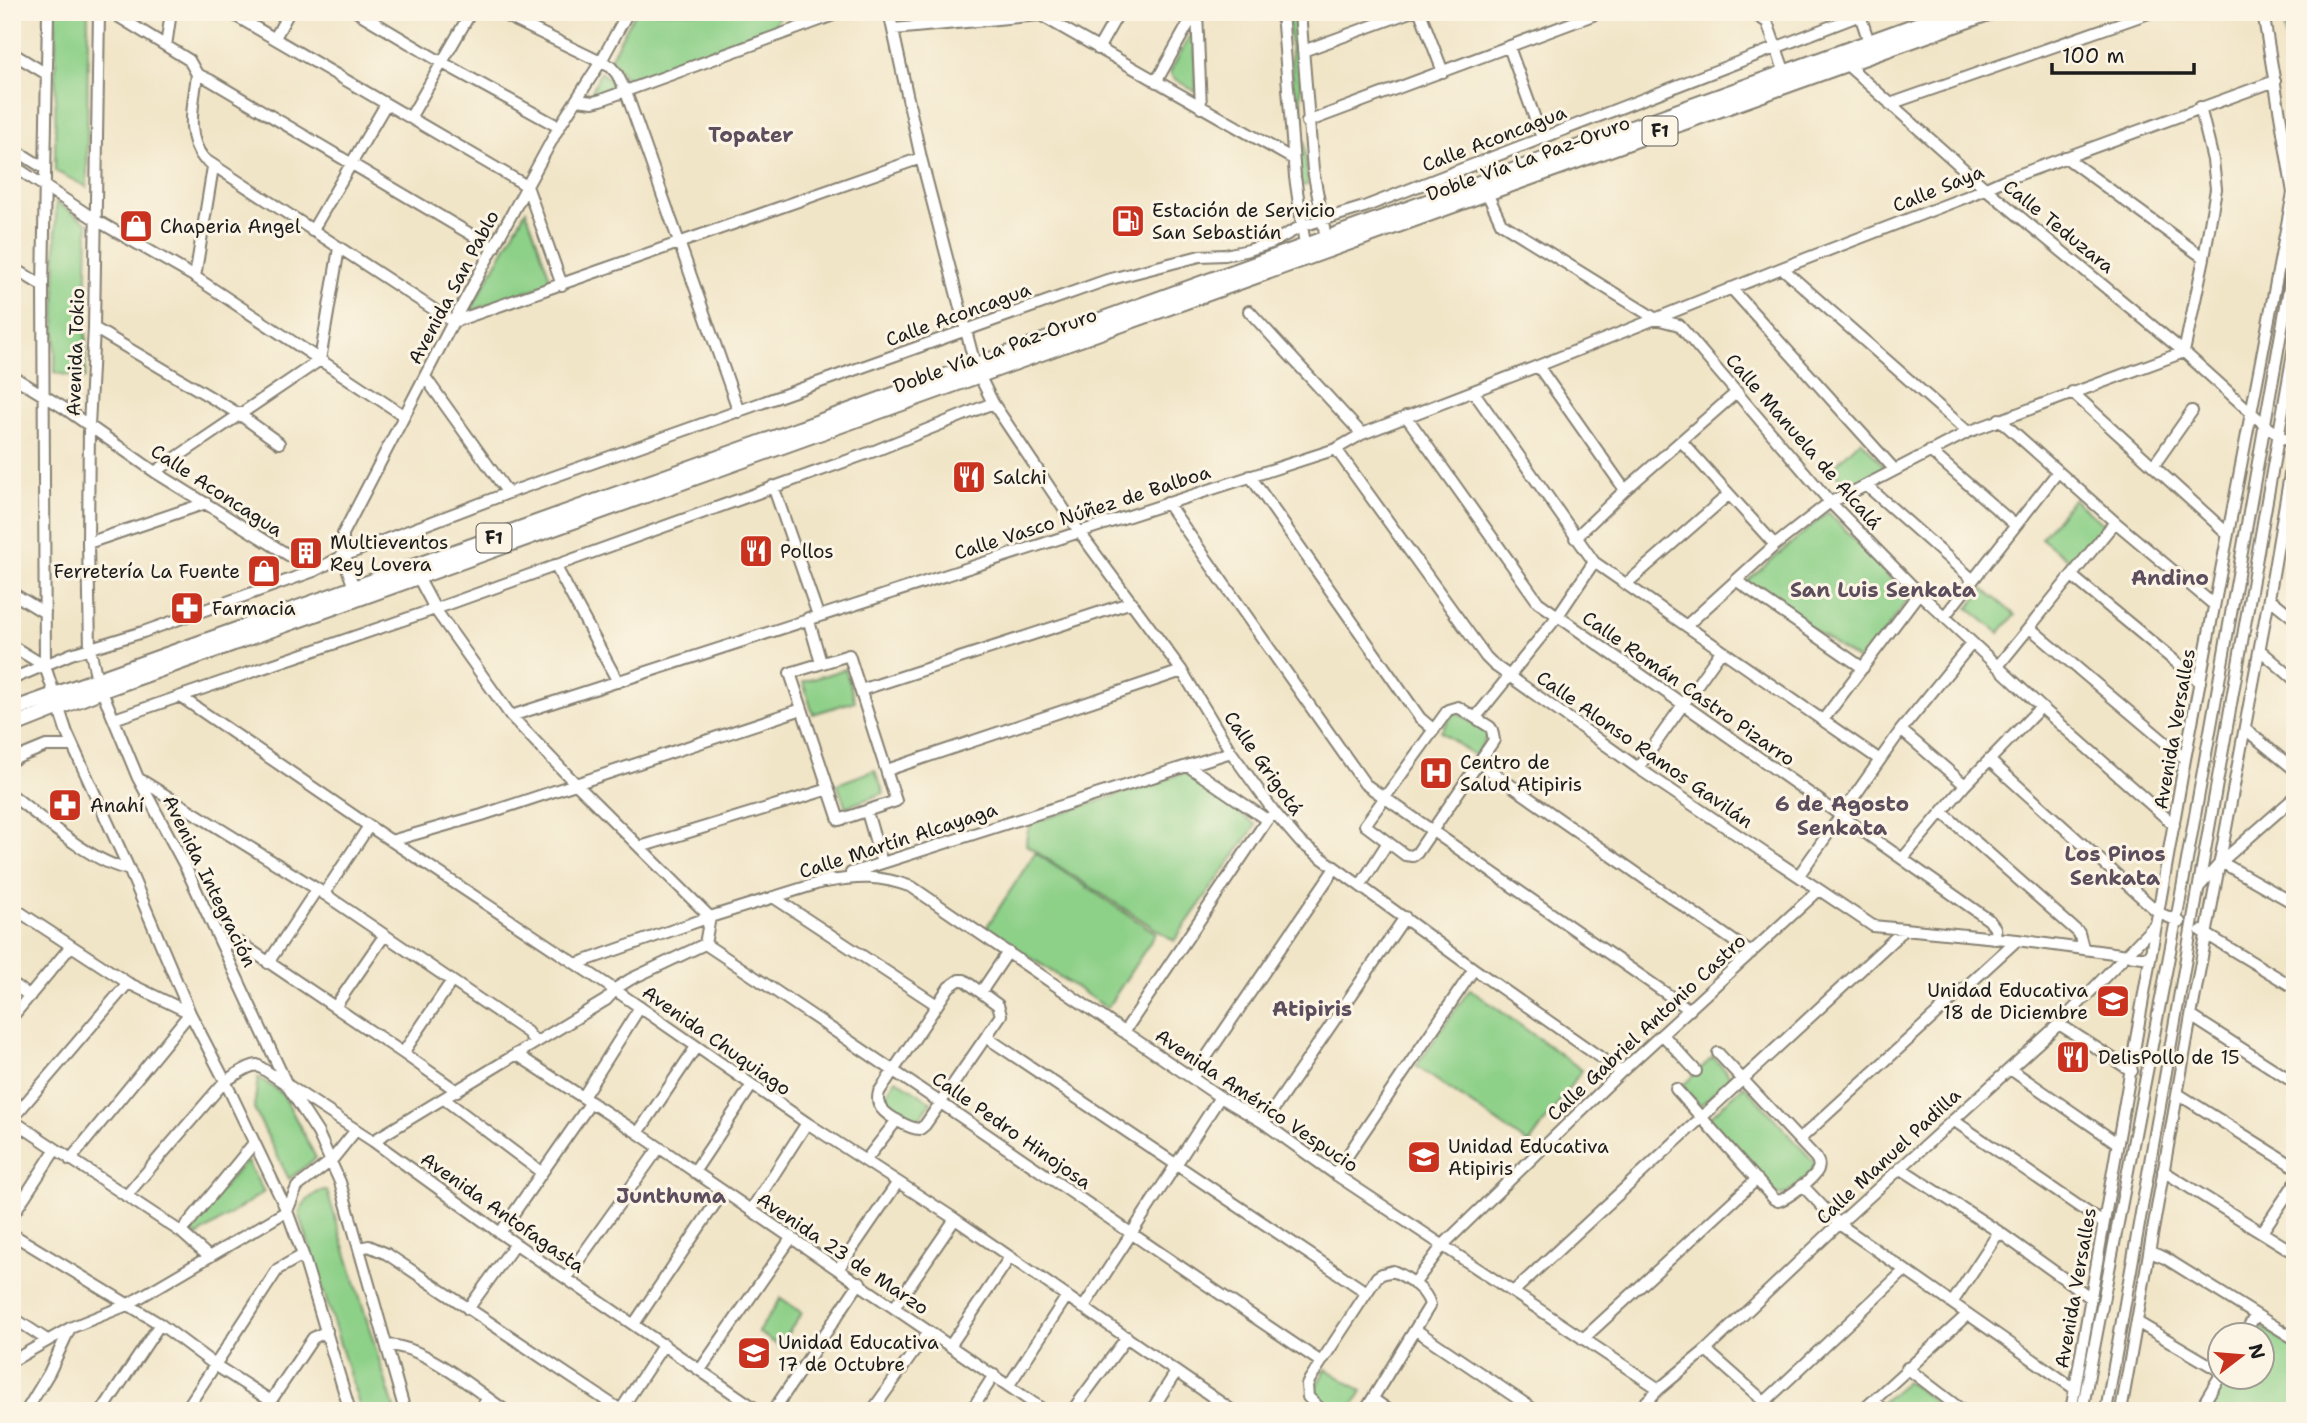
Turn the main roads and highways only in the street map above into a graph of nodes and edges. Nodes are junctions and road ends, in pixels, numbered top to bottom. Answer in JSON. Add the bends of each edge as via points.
{"nodes":[{"id":1,"x":1952,"y":12,"type":"edge"},
{"id":2,"x":1991,"y":12,"type":"edge"},
{"id":3,"x":1327,"y":243,"type":"junction"},
{"id":4,"x":977,"y":371,"type":"junction"},
{"id":5,"x":100,"y":685,"type":"junction"},
{"id":6,"x":12,"y":710,"type":"edge"},
{"id":7,"x":12,"y":726,"type":"edge"}],
"edges":[{"from":1,"to":3,"type":"highway","name":"Doble Vía La Paz-Oruro","number":"F1"},
{"from":2,"to":3,"type":"highway","name":"Doble Vía La Paz-Oruro","number":"F1","via":[[1487,193]]},
{"from":3,"to":4,"type":"highway","name":"Doble Vía La Paz-Oruro","number":"F1"},
{"from":3,"to":4,"type":"highway","name":"Doble Vía La Paz-Oruro","number":"F1","via":[[1305,245]]},
{"from":4,"to":5,"type":"highway","name":"Doble Vía La Paz-Oruro","number":"F1","via":[[418,577]]},
{"from":4,"to":5,"type":"highway","name":"Doble Vía La Paz-Oruro","number":"F1","via":[[354,588]]},
{"from":5,"to":6,"type":"highway","name":"Doble Vía La Paz-Oruro","number":"F1","via":[[53,694]]},
{"from":5,"to":7,"type":"highway","name":"Doble Vía La Paz-Oruro","number":"F1","via":[[60,708]]}]}
